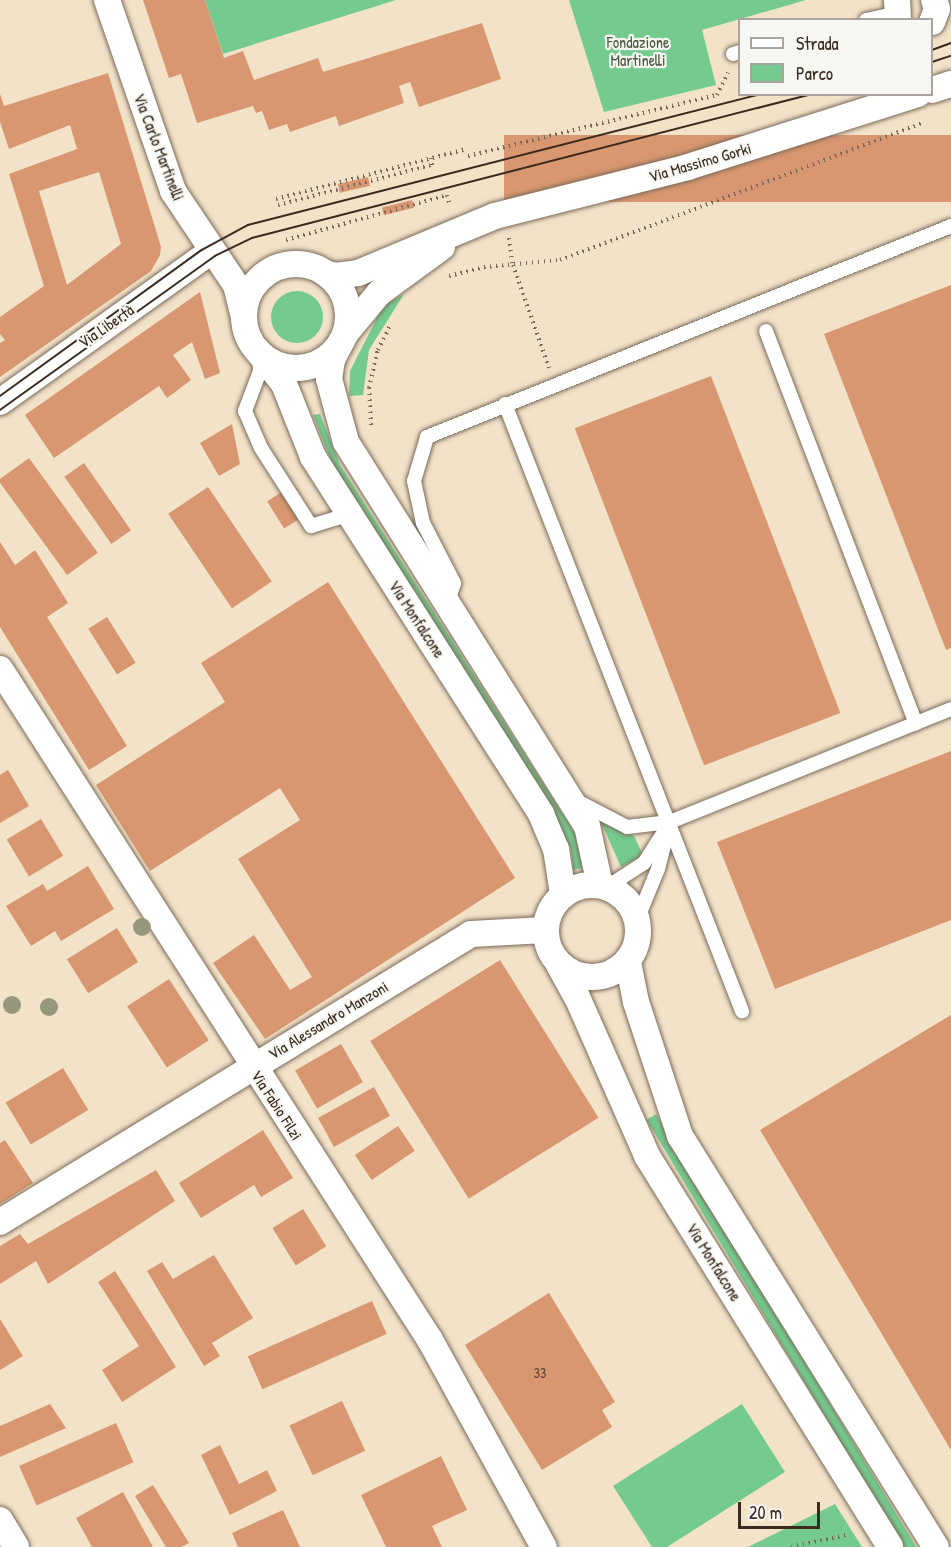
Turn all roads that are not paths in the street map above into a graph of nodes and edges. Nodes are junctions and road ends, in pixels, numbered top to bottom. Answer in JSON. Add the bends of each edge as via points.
{"nodes":[{"id":1,"x":107,"y":0,"type":"edge"},
{"id":2,"x":934,"y":0,"type":"edge"},
{"id":3,"x":897,"y":11,"type":"edge"},
{"id":4,"x":873,"y":18,"type":"edge"},
{"id":5,"x":933,"y":19,"type":"edge"},
{"id":6,"x":951,"y":84,"type":"edge"},
{"id":7,"x":933,"y":90,"type":"edge"},
{"id":8,"x":912,"y":96,"type":"edge"},
{"id":9,"x":480,"y":222,"type":"junction"},
{"id":10,"x":951,"y":226,"type":"edge"},
{"id":11,"x":212,"y":251,"type":"junction"},
{"id":12,"x":325,"y":273,"type":"junction"},
{"id":13,"x":244,"y":316,"type":"junction"},
{"id":14,"x":766,"y":331,"type":"dead end"},
{"id":15,"x":342,"y":339,"type":"junction"},
{"id":16,"x":257,"y":350,"type":"junction"},
{"id":17,"x":0,"y":402,"type":"edge"},
{"id":18,"x":505,"y":404,"type":"junction"},
{"id":19,"x":350,"y":514,"type":"junction"},
{"id":20,"x":447,"y":605,"type":"junction"},
{"id":21,"x":0,"y":669,"type":"edge"},
{"id":22,"x":951,"y":709,"type":"edge"},
{"id":23,"x":916,"y":723,"type":"junction"},
{"id":24,"x":568,"y":796,"type":"junction"},
{"id":25,"x":670,"y":822,"type":"junction"},
{"id":26,"x":603,"y":886,"type":"junction"},
{"id":27,"x":563,"y":894,"type":"junction"},
{"id":28,"x":637,"y":920,"type":"junction"},
{"id":29,"x":545,"y":930,"type":"junction"},
{"id":30,"x":628,"y":962,"type":"junction"},
{"id":31,"x":559,"y":965,"type":"junction"},
{"id":32,"x":742,"y":1011,"type":"dead end"},
{"id":33,"x":252,"y":1066,"type":"junction"},
{"id":34,"x":0,"y":1222,"type":"edge"},
{"id":35,"x":0,"y":1520,"type":"edge"},
{"id":36,"x":16,"y":1547,"type":"edge"},
{"id":37,"x":544,"y":1547,"type":"edge"},
{"id":38,"x":890,"y":1547,"type":"edge"},
{"id":39,"x":936,"y":1547,"type":"edge"}],
"edges":[{"from":1,"to":11,"type":"street","name":"Via Carlo Martinelli","via":[[173,191]]},
{"from":2,"to":5,"type":"street","via":[[937,9]]},
{"from":3,"to":4,"type":"lane"},
{"from":6,"to":7,"type":"street"},
{"from":8,"to":9,"type":"street","name":"Via Massimo Gorki","via":[[688,167]]},
{"from":9,"to":12,"type":"street","name":"Via Massimo Gorki","via":[[357,273]]},
{"from":9,"to":15,"type":"street","name":"Via Massimo Gorki","via":[[379,293]]},
{"from":10,"to":18,"type":"lane"},
{"from":11,"to":13,"type":"street","name":"Via Carlo Martinelli","via":[[236,285]]},
{"from":11,"to":17,"type":"street","name":"Via Libertà"},
{"from":12,"to":13,"type":"street","via":[[296,264],[270,271],[250,292]]},
{"from":12,"to":15,"type":"street","via":[[345,300],[348,319]]},
{"from":13,"to":16,"type":"street","via":[[247,333]]},
{"from":14,"to":23,"type":"lane"},
{"from":15,"to":16,"type":"street","via":[[323,360],[300,368],[280,366]]},
{"from":15,"to":20,"type":"street","name":"Via Monfalcone","via":[[332,360],[329,380],[346,442]]},
{"from":16,"to":19,"type":"street","name":"Via Monfalcone","via":[[284,384],[313,457]]},
{"from":16,"to":19,"type":"lane","via":[[260,370],[244,411],[261,448],[311,526]]},
{"from":18,"to":20,"type":"lane","via":[[427,437],[414,481],[423,523],[454,584]]},
{"from":18,"to":25,"type":"lane"},
{"from":19,"to":27,"type":"street","name":"Via Monfalcone","via":[[541,814],[556,849]]},
{"from":20,"to":24,"type":"street","name":"Via Monfalcone"},
{"from":21,"to":33,"type":"street","name":"Via Fabio Filzi"},
{"from":22,"to":23,"type":"lane"},
{"from":23,"to":25,"type":"lane"},
{"from":24,"to":25,"type":"lane","via":[[627,827]]},
{"from":24,"to":26,"type":"street","name":"Via Monfalcone","via":[[587,826]]},
{"from":25,"to":26,"type":"lane","via":[[644,863]]},
{"from":25,"to":28,"type":"lane","via":[[658,869]]},
{"from":25,"to":32,"type":"lane"},
{"from":26,"to":27,"type":"street","via":[[583,885]]},
{"from":26,"to":28,"type":"street","via":[[630,905]]},
{"from":27,"to":29,"type":"street","via":[[552,907]]},
{"from":28,"to":30,"type":"street","via":[[636,947]]},
{"from":29,"to":31,"type":"street","via":[[549,950]]},
{"from":29,"to":33,"type":"street","name":"Via Alessandro Manzoni","via":[[471,934]]},
{"from":30,"to":31,"type":"street","via":[[609,975],[593,979]]},
{"from":30,"to":39,"type":"street","via":[[636,1002],[680,1136]]},
{"from":31,"to":38,"type":"street","name":"Via Monfalcone","via":[[647,1156]]},
{"from":33,"to":34,"type":"street","name":"Via Alessandro Manzoni"},
{"from":33,"to":37,"type":"street","name":"Via Fabio Filzi","via":[[430,1340]]},
{"from":35,"to":36,"type":"street"}]}
